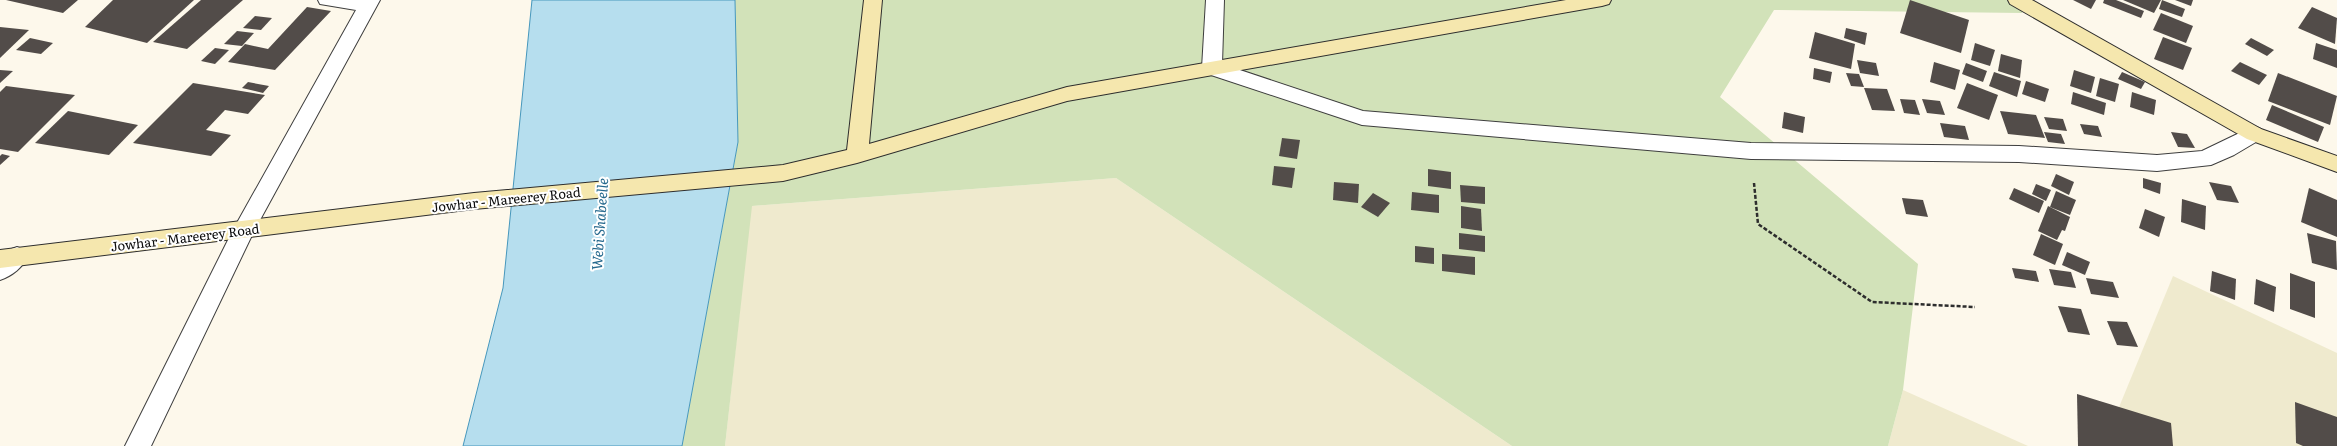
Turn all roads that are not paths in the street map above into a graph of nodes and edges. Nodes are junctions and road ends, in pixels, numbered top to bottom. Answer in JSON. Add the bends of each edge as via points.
{"nodes":[{"id":1,"x":327,"y":0,"type":"edge"},
{"id":2,"x":873,"y":0,"type":"edge"},
{"id":3,"x":1215,"y":0,"type":"edge"},
{"id":4,"x":1602,"y":0,"type":"edge"},
{"id":5,"x":2017,"y":0,"type":"edge"},
{"id":6,"x":370,"y":3,"type":"edge"},
{"id":7,"x":1212,"y":68,"type":"junction"},
{"id":8,"x":2254,"y":134,"type":"junction"},
{"id":9,"x":857,"y":155,"type":"junction"},
{"id":10,"x":2337,"y":164,"type":"edge"},
{"id":11,"x":244,"y":230,"type":"junction"},
{"id":12,"x":8,"y":258,"type":"edge"},
{"id":13,"x":0,"y":271,"type":"edge"},
{"id":14,"x":138,"y":446,"type":"edge"}],
"edges":[{"from":1,"to":6,"type":"street"},
{"from":2,"to":9,"type":"street"},
{"from":3,"to":7,"type":"street"},
{"from":4,"to":7,"type":"street","name":"Jowhar - Mareerey Road"},
{"from":5,"to":8,"type":"street"},
{"from":6,"to":11,"type":"street"},
{"from":7,"to":8,"type":"street","via":[[1362,118],[1751,151],[2019,154],[2157,163],[2204,159],[2227,150]]},
{"from":7,"to":9,"type":"street","name":"Jowhar - Mareerey Road","via":[[1067,94]]},
{"from":8,"to":10,"type":"street"},
{"from":9,"to":11,"type":"street","name":"Jowhar - Mareerey Road","via":[[783,173],[474,200]]},
{"from":11,"to":12,"type":"street","name":"Jowhar - Mareerey Road"},
{"from":11,"to":14,"type":"street"},
{"from":12,"to":13,"type":"street"}]}
